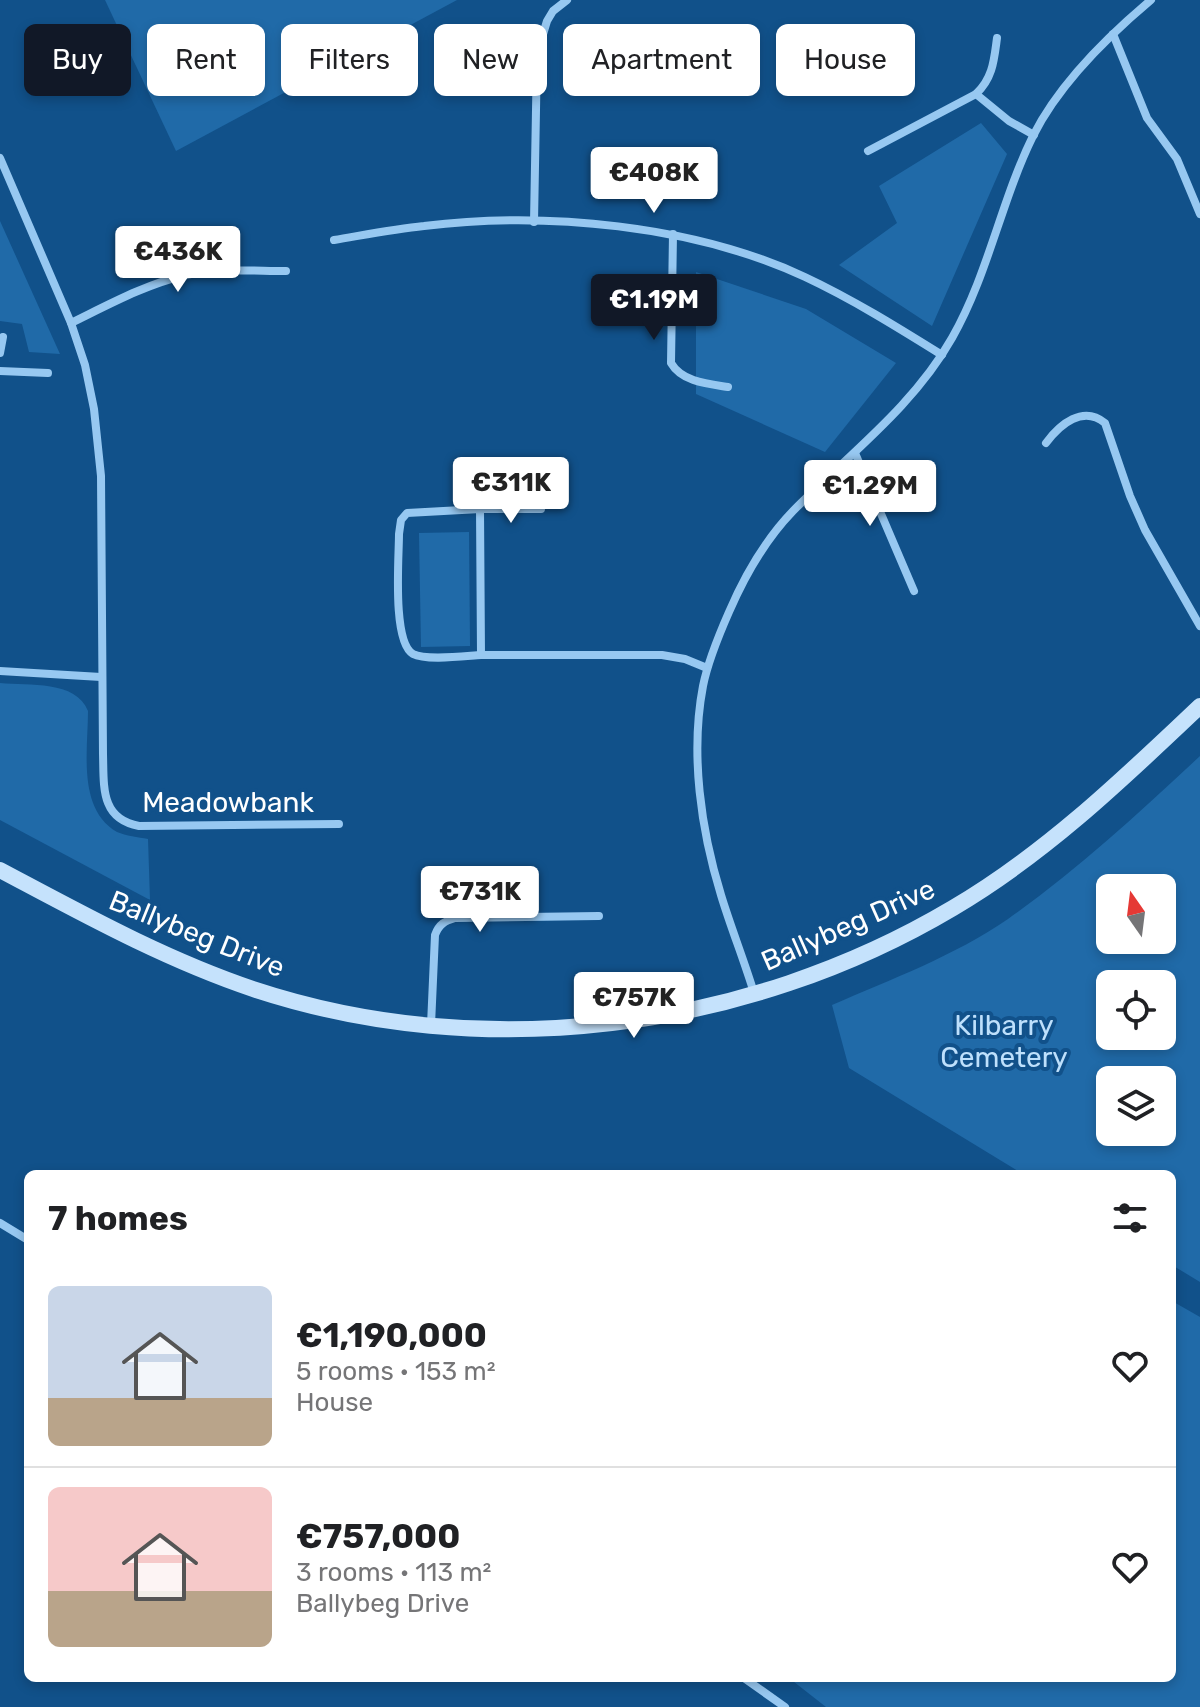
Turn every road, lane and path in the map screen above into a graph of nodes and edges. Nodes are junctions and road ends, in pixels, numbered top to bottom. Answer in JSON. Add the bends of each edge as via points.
{"nodes":[{"id":1,"x":567,"y":0,"type":"edge"},
{"id":2,"x":1151,"y":0,"type":"edge"},
{"id":3,"x":1113,"y":34,"type":"junction"},
{"id":4,"x":997,"y":38,"type":"dead end"},
{"id":5,"x":976,"y":94,"type":"junction"},
{"id":6,"x":1034,"y":135,"type":"junction"},
{"id":7,"x":868,"y":151,"type":"dead end"},
{"id":8,"x":0,"y":158,"type":"edge"},
{"id":9,"x":1200,"y":214,"type":"edge"},
{"id":10,"x":534,"y":222,"type":"junction"},
{"id":11,"x":673,"y":234,"type":"junction"},
{"id":12,"x":334,"y":240,"type":"dead end"},
{"id":13,"x":286,"y":271,"type":"dead end"},
{"id":14,"x":71,"y":323,"type":"junction"},
{"id":15,"x":3,"y":337,"type":"dead end"},
{"id":16,"x":0,"y":353,"type":"edge"},
{"id":17,"x":942,"y":355,"type":"junction"},
{"id":18,"x":0,"y":371,"type":"edge"},
{"id":19,"x":48,"y":373,"type":"dead end"},
{"id":20,"x":728,"y":387,"type":"dead end"},
{"id":21,"x":1046,"y":443,"type":"dead end"},
{"id":22,"x":855,"y":453,"type":"junction"},
{"id":23,"x":480,"y":509,"type":"junction"},
{"id":24,"x":541,"y":509,"type":"dead end"},
{"id":25,"x":914,"y":591,"type":"dead end"},
{"id":26,"x":1200,"y":626,"type":"edge"},
{"id":27,"x":481,"y":655,"type":"junction"},
{"id":28,"x":707,"y":668,"type":"junction"},
{"id":29,"x":0,"y":671,"type":"edge"},
{"id":30,"x":101,"y":677,"type":"junction"},
{"id":31,"x":1200,"y":706,"type":"edge"},
{"id":32,"x":339,"y":824,"type":"dead end"},
{"id":33,"x":0,"y":870,"type":"edge"},
{"id":34,"x":599,"y":916,"type":"dead end"},
{"id":35,"x":754,"y":994,"type":"junction"},
{"id":36,"x":430,"y":1026,"type":"junction"},
{"id":37,"x":0,"y":1223,"type":"edge"},
{"id":38,"x":24,"y":1238,"type":"edge"},
{"id":39,"x":750,"y":1682,"type":"edge"},
{"id":40,"x":785,"y":1707,"type":"edge"}],
"edges":[{"from":1,"to":10,"type":"street","via":[[547,21],[537,54]]},
{"from":2,"to":3,"type":"street"},
{"from":3,"to":6,"type":"street"},
{"from":3,"to":9,"type":"street","via":[[1147,118],[1177,159]]},
{"from":4,"to":5,"type":"street","via":[[992,73]]},
{"from":5,"to":6,"type":"street"},
{"from":5,"to":7,"type":"street"},
{"from":6,"to":17,"type":"street","via":[[975,291]]},
{"from":8,"to":14,"type":"street","name":"Meadowbank"},
{"from":10,"to":11,"type":"street"},
{"from":10,"to":12,"type":"street","via":[[426,225]]},
{"from":11,"to":17,"type":"street","via":[[803,276]]},
{"from":11,"to":20,"type":"street","via":[[671,363],[685,377]]},
{"from":13,"to":14,"type":"street","via":[[185,275]]},
{"from":14,"to":30,"type":"street","name":"Meadowbank","via":[[90,386],[100,449]]},
{"from":15,"to":16,"type":"street"},
{"from":17,"to":22,"type":"street"},
{"from":18,"to":19,"type":"street"},
{"from":21,"to":26,"type":"street","via":[[1072,418],[1091,416],[1105,423],[1145,530]]},
{"from":22,"to":25,"type":"street"},
{"from":22,"to":28,"type":"street","via":[[767,543],[736,596]]},
{"from":23,"to":24,"type":"street"},
{"from":23,"to":27,"type":"street"},
{"from":23,"to":27,"type":"street","via":[[415,511],[403,516],[399,534],[401,636],[411,653]]},
{"from":27,"to":28,"type":"street","via":[[662,655]]},
{"from":28,"to":35,"type":"street","via":[[698,724],[703,807],[722,897]]},
{"from":29,"to":30,"type":"street"},
{"from":30,"to":32,"type":"street","name":"Meadowbank","via":[[105,793],[110,810],[122,821],[150,826]]},
{"from":31,"to":35,"type":"street","name":"Ballybeg Drive","via":[[1065,827],[965,901],[876,947]]},
{"from":33,"to":36,"type":"street","name":"Ballybeg Drive","via":[[123,936],[215,976],[291,1000]]},
{"from":34,"to":36,"type":"street","via":[[446,921],[435,935]]},
{"from":35,"to":36,"type":"street","name":"Ballybeg Drive","via":[[685,1011],[575,1027],[509,1031]]},
{"from":37,"to":38,"type":"street"},
{"from":39,"to":40,"type":"street"}]}
